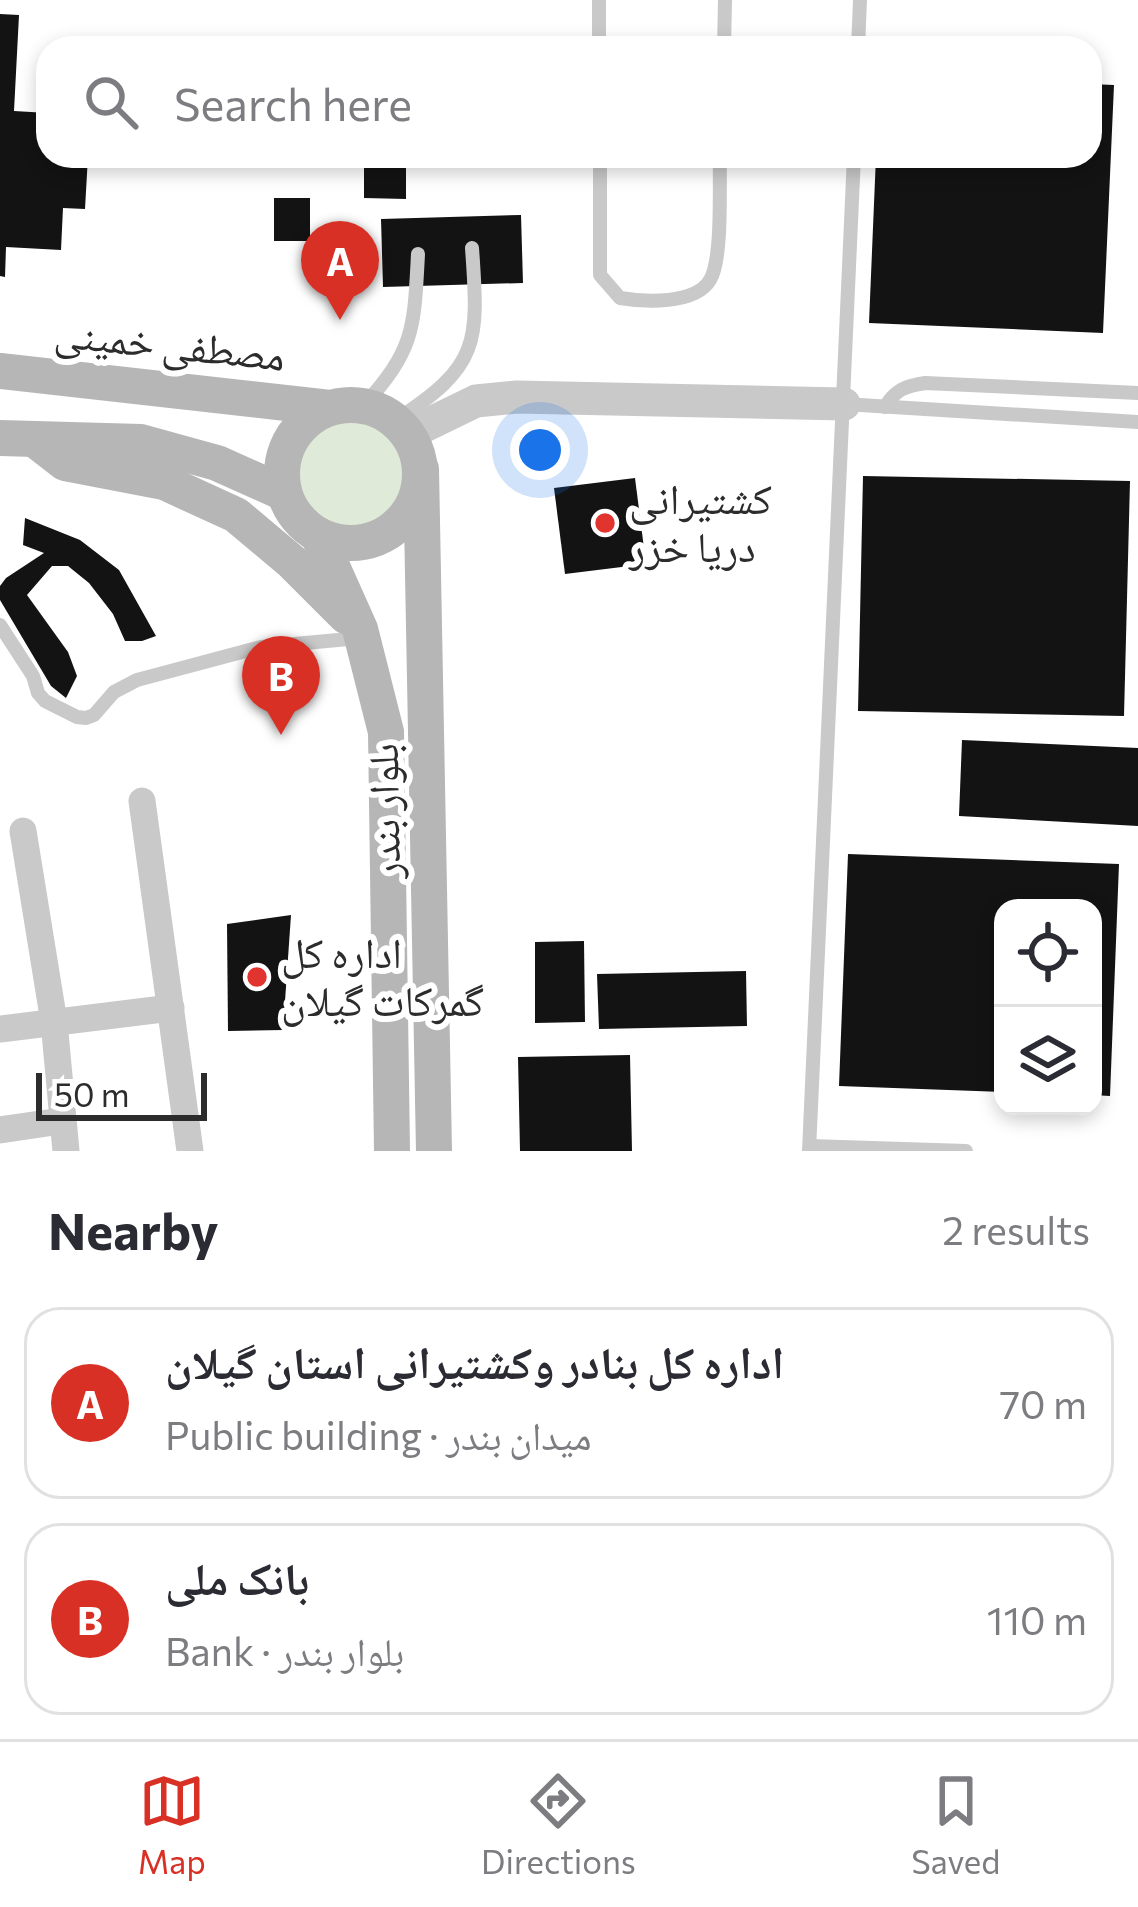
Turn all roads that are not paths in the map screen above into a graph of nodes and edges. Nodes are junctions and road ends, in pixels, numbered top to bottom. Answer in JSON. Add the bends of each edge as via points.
{"nodes":[{"id":1,"x":599,"y":0,"type":"edge"},
{"id":2,"x":725,"y":0,"type":"edge"},
{"id":3,"x":860,"y":0,"type":"edge"},
{"id":4,"x":599,"y":36,"type":"edge"},
{"id":5,"x":724,"y":36,"type":"edge"},
{"id":6,"x":858,"y":36,"type":"edge"},
{"id":7,"x":600,"y":168,"type":"edge"},
{"id":8,"x":720,"y":168,"type":"edge"},
{"id":9,"x":854,"y":168,"type":"edge"},
{"id":10,"x":472,"y":248,"type":"dead end"},
{"id":11,"x":418,"y":254,"type":"dead end"},
{"id":12,"x":0,"y":371,"type":"edge"},
{"id":13,"x":1138,"y":393,"type":"edge"},
{"id":14,"x":844,"y":404,"type":"junction"},
{"id":15,"x":885,"y":407,"type":"junction"},
{"id":16,"x":374,"y":417,"type":"junction"},
{"id":17,"x":1138,"y":422,"type":"edge"},
{"id":18,"x":17,"y":439,"type":"edge"},
{"id":19,"x":422,"y":470,"type":"junction"},
{"id":20,"x":284,"y":493,"type":"junction"},
{"id":21,"x":318,"y":535,"type":"junction"},
{"id":22,"x":0,"y":625,"type":"edge"},
{"id":23,"x":362,"y":633,"type":"junction"},
{"id":24,"x":142,"y":801,"type":"dead end"},
{"id":25,"x":23,"y":831,"type":"dead end"},
{"id":26,"x":170,"y":1008,"type":"junction"},
{"id":27,"x":54,"y":1022,"type":"junction"},
{"id":28,"x":0,"y":1029,"type":"edge"},
{"id":29,"x":61,"y":1121,"type":"junction"},
{"id":30,"x":0,"y":1130,"type":"edge"},
{"id":31,"x":809,"y":1149,"type":"edge"},
{"id":32,"x":66,"y":1151,"type":"edge"},
{"id":33,"x":190,"y":1151,"type":"edge"},
{"id":34,"x":392,"y":1151,"type":"edge"},
{"id":35,"x":434,"y":1151,"type":"edge"},
{"id":36,"x":966,"y":1151,"type":"edge"}],
"edges":[{"from":1,"to":4,"type":"lane"},
{"from":2,"to":5,"type":"lane"},
{"from":3,"to":6,"type":"lane"},
{"from":7,"to":8,"type":"lane","via":[[600,275],[620,298],[652,303],[699,292],[711,279]]},
{"from":9,"to":14,"type":"lane"},
{"from":10,"to":16,"type":"lane","via":[[473,331],[459,370],[435,394]]},
{"from":11,"to":16,"type":"lane","via":[[410,339]]},
{"from":12,"to":16,"type":"main road","name":"مصطفی خمینی"},
{"from":13,"to":15,"type":"lane","via":[[925,383],[892,394]]},
{"from":14,"to":15,"type":"lane"},
{"from":14,"to":16,"type":"street","via":[[518,397]]},
{"from":14,"to":31,"type":"lane"},
{"from":15,"to":17,"type":"lane"},
{"from":16,"to":19,"type":"main road","via":[[416,449]]},
{"from":16,"to":20,"type":"main road","via":[[314,415],[290,441]]},
{"from":18,"to":20,"type":"main road","via":[[141,442]]},
{"from":18,"to":23,"type":"main road","via":[[65,463],[164,482],[236,515]]},
{"from":19,"to":21,"type":"main road","via":[[414,503],[390,532],[354,543]]},
{"from":19,"to":35,"type":"main road","name":"بلوار بندر"},
{"from":20,"to":21,"type":"main road"},
{"from":21,"to":23,"type":"main road","name":"بلوار بندر"},
{"from":22,"to":23,"type":"lane","via":[[45,701],[86,718],[137,680],[261,647]]},
{"from":23,"to":34,"type":"main road","name":"بلوار بندر","via":[[386,732]]},
{"from":24,"to":26,"type":"street"},
{"from":25,"to":27,"type":"street"},
{"from":26,"to":27,"type":"street"},
{"from":26,"to":33,"type":"street"},
{"from":27,"to":28,"type":"street"},
{"from":27,"to":29,"type":"street"},
{"from":29,"to":30,"type":"street"},
{"from":29,"to":32,"type":"street"},
{"from":31,"to":36,"type":"lane"}]}
